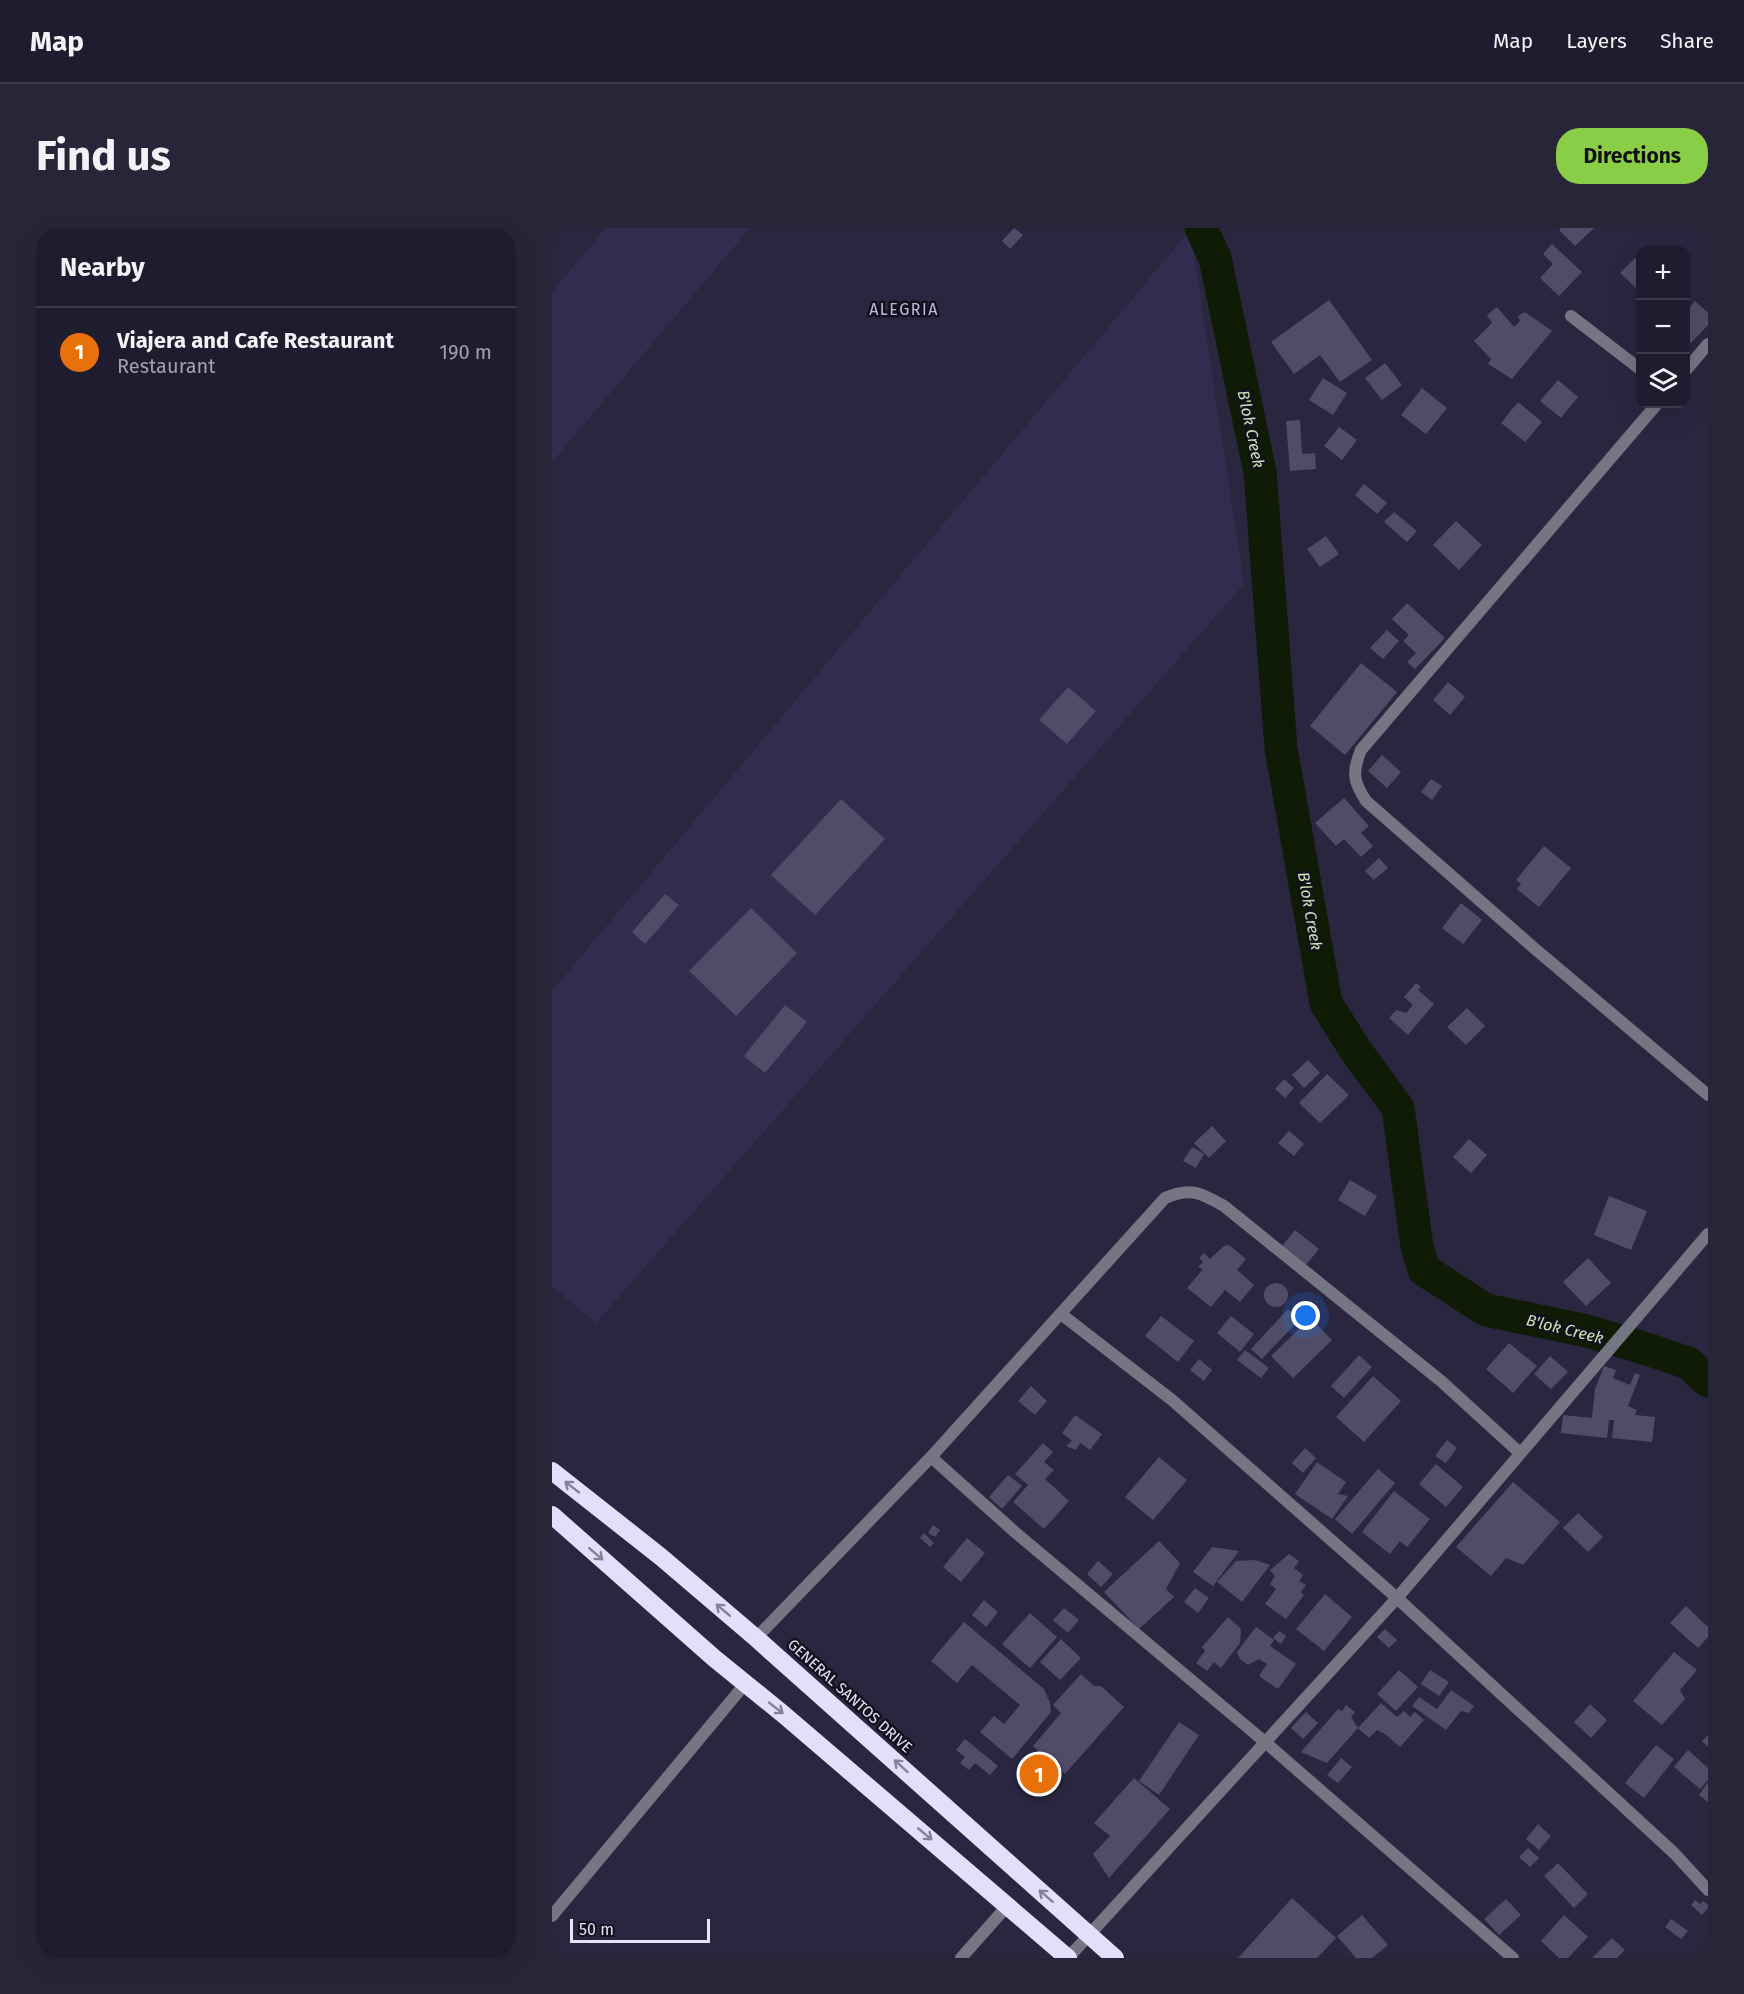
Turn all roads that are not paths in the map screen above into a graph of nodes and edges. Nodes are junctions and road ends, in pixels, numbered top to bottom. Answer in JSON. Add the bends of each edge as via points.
{"nodes":[{"id":1,"x":1571,"y":316,"type":"dead end"},
{"id":2,"x":1708,"y":344,"type":"edge"},
{"id":3,"x":1636,"y":365,"type":"edge"},
{"id":4,"x":1690,"y":365,"type":"edge"},
{"id":5,"x":1654,"y":408,"type":"edge"},
{"id":6,"x":1708,"y":1095,"type":"edge"},
{"id":7,"x":1708,"y":1234,"type":"edge"},
{"id":8,"x":1061,"y":1314,"type":"junction"},
{"id":9,"x":1520,"y":1453,"type":"junction"},
{"id":10,"x":931,"y":1457,"type":"junction"},
{"id":11,"x":552,"y":1471,"type":"edge"},
{"id":12,"x":552,"y":1515,"type":"edge"},
{"id":13,"x":1396,"y":1598,"type":"junction"},
{"id":14,"x":756,"y":1638,"type":"junction"},
{"id":15,"x":745,"y":1684,"type":"junction"},
{"id":16,"x":1265,"y":1742,"type":"junction"},
{"id":17,"x":1708,"y":1890,"type":"edge"},
{"id":18,"x":1008,"y":1905,"type":"junction"},
{"id":19,"x":552,"y":1916,"type":"edge"},
{"id":20,"x":1090,"y":1935,"type":"junction"},
{"id":21,"x":961,"y":1958,"type":"edge"},
{"id":22,"x":1068,"y":1958,"type":"edge"},
{"id":23,"x":1115,"y":1958,"type":"edge"},
{"id":24,"x":1513,"y":1958,"type":"edge"}],
"edges":[{"from":1,"to":3,"type":"street"},
{"from":2,"to":4,"type":"street"},
{"from":5,"to":6,"type":"street","via":[[1361,750],[1354,777],[1366,801]]},
{"from":7,"to":9,"type":"street"},
{"from":8,"to":9,"type":"street","via":[[1165,1198],[1187,1191],[1202,1193],[1224,1206],[1441,1381]]},
{"from":8,"to":10,"type":"street"},
{"from":8,"to":13,"type":"street","via":[[1172,1400]]},
{"from":9,"to":13,"type":"street"},
{"from":10,"to":14,"type":"street"},
{"from":10,"to":16,"type":"street"},
{"from":14,"to":11,"type":"highway","name":"GENERAL SANTOS DRIVE","one_way":true},
{"from":12,"to":15,"type":"highway","one_way":true},
{"from":13,"to":16,"type":"street"},
{"from":13,"to":17,"type":"street","via":[[1674,1852]]},
{"from":20,"to":14,"type":"highway","name":"GENERAL SANTOS DRIVE","one_way":true},
{"from":15,"to":18,"type":"highway","one_way":true},
{"from":15,"to":19,"type":"street"},
{"from":16,"to":20,"type":"street"},
{"from":16,"to":24,"type":"street"},
{"from":18,"to":21,"type":"street"},
{"from":18,"to":22,"type":"highway"},
{"from":20,"to":22,"type":"street"},
{"from":20,"to":23,"type":"highway","name":"GENERAL SANTOS DRIVE"}]}
